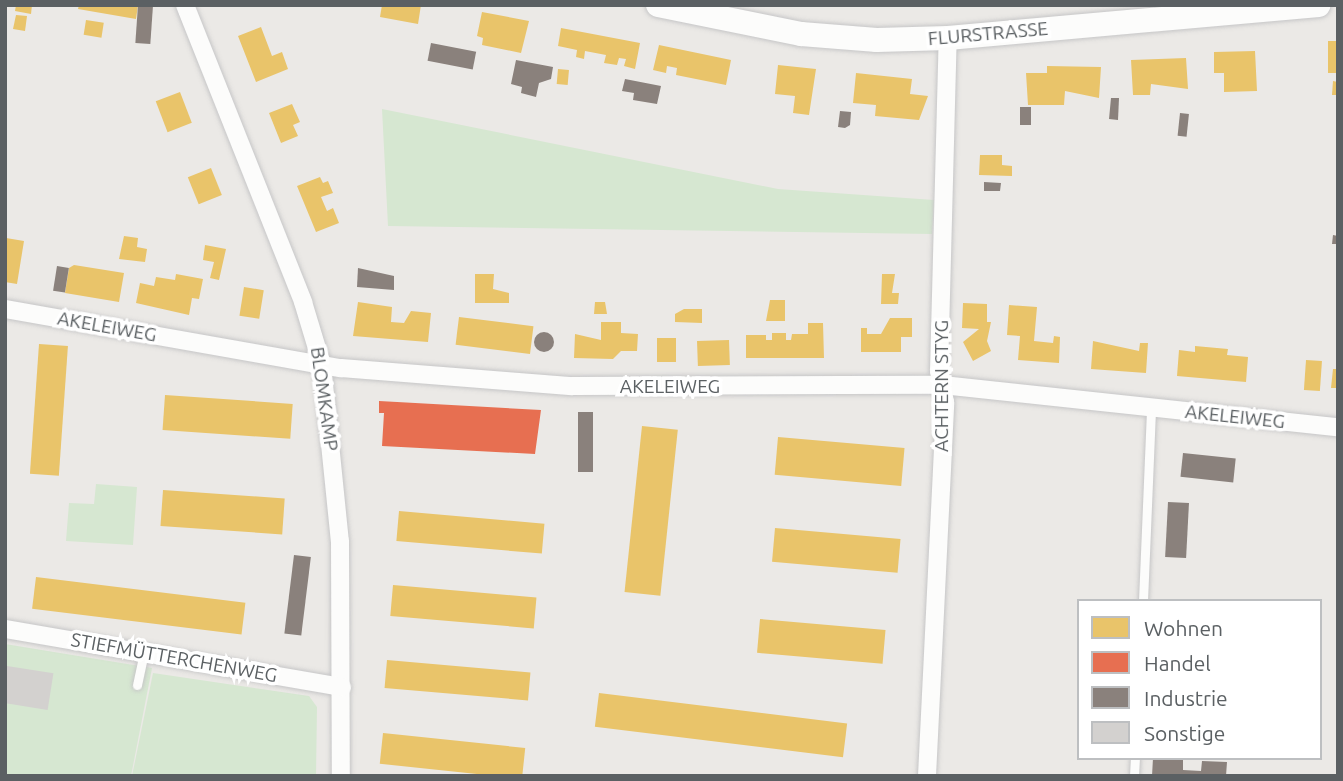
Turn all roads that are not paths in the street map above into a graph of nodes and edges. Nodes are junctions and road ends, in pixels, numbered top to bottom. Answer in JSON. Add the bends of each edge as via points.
{"nodes":[{"id":1,"x":185,"y":5,"type":"edge"},
{"id":2,"x":658,"y":5,"type":"edge"},
{"id":3,"x":1319,"y":5,"type":"edge"},
{"id":4,"x":1177,"y":12,"type":"edge"},
{"id":5,"x":948,"y":38,"type":"junction"},
{"id":6,"x":5,"y":309,"type":"edge"},
{"id":7,"x":322,"y":365,"type":"junction"},
{"id":8,"x":942,"y":385,"type":"junction"},
{"id":9,"x":1151,"y":409,"type":"junction"},
{"id":10,"x":1338,"y":427,"type":"edge"},
{"id":11,"x":1143,"y":599,"type":"edge"},
{"id":12,"x":5,"y":629,"type":"edge"},
{"id":13,"x":144,"y":653,"type":"junction"},
{"id":14,"x":136,"y":685,"type":"dead end"},
{"id":15,"x":342,"y":687,"type":"junction"},
{"id":16,"x":341,"y":776,"type":"edge"},
{"id":17,"x":927,"y":776,"type":"edge"}],
"edges":[{"from":1,"to":7,"type":"street","name":"BLOMKAMP","via":[[303,302]]},
{"from":2,"to":5,"type":"street","name":"FLURSTRASSE","via":[[800,34],[877,40]]},
{"from":3,"to":4,"type":"street","name":"FLURSTRASSE"},
{"from":4,"to":5,"type":"street","name":"FLURSTRASSE"},
{"from":5,"to":8,"type":"street","name":"ACHTERN STYG"},
{"from":6,"to":7,"type":"street","name":"AKELEIWEG"},
{"from":7,"to":8,"type":"street","name":"AKELEIWEG","via":[[572,386]]},
{"from":7,"to":15,"type":"street","name":"BLOMKAMP","via":[[340,530]]},
{"from":8,"to":9,"type":"street","name":"AKELEIWEG"},
{"from":8,"to":17,"type":"street","name":"ACHTERN STYG"},
{"from":9,"to":10,"type":"street","name":"AKELEIWEG"},
{"from":9,"to":11,"type":"lane"},
{"from":12,"to":13,"type":"street","name":"STIEFMÜTTERCHENWEG"},
{"from":13,"to":14,"type":"lane"},
{"from":13,"to":15,"type":"street","name":"STIEFMÜTTERCHENWEG"},
{"from":15,"to":16,"type":"street","name":"BLOMKAMP"}]}
